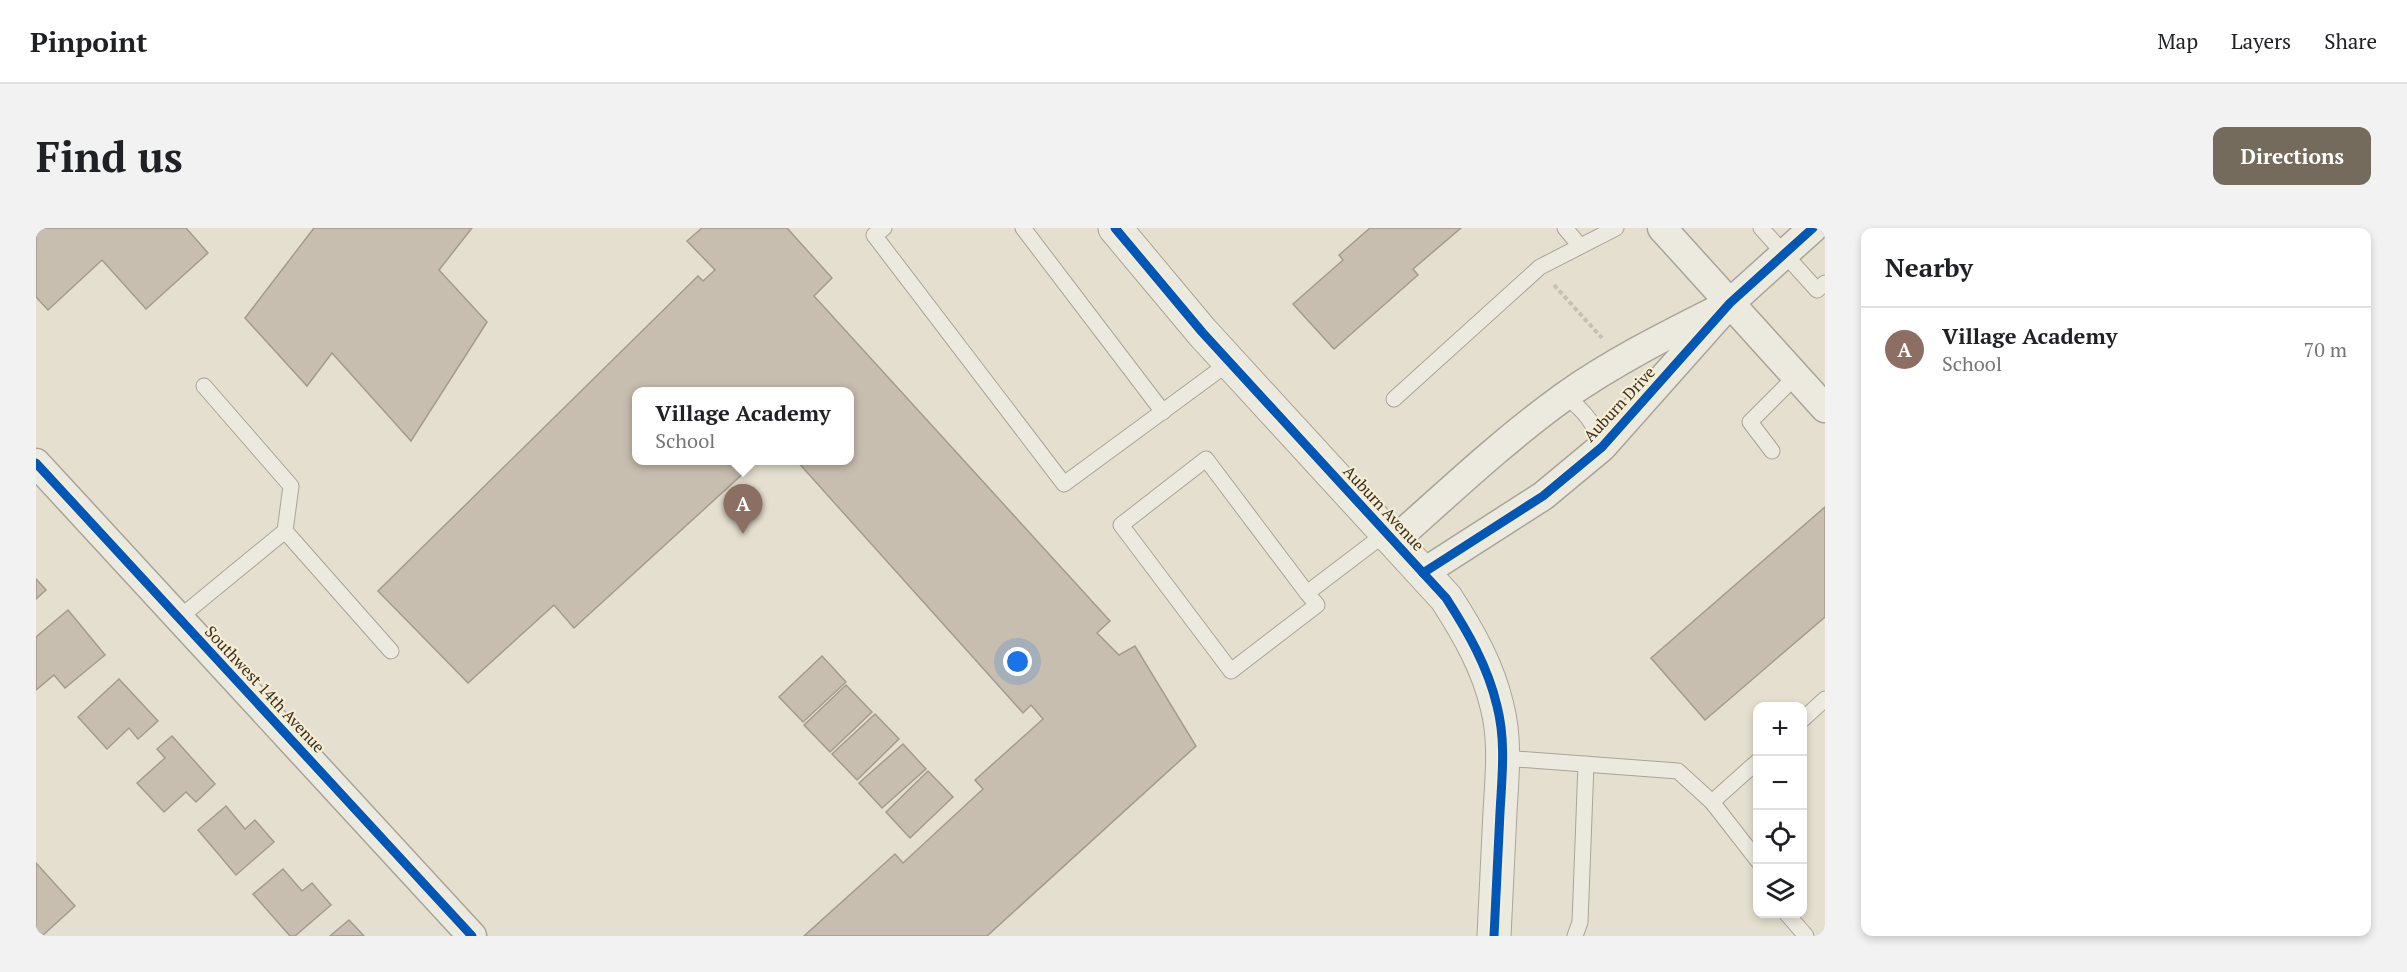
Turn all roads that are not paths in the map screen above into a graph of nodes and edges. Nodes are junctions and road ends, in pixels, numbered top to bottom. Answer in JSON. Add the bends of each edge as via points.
{"nodes":[{"id":1,"x":1023,"y":228,"type":"edge"},
{"id":2,"x":1115,"y":228,"type":"edge"},
{"id":3,"x":1565,"y":228,"type":"edge"},
{"id":4,"x":1616,"y":228,"type":"edge"},
{"id":5,"x":1662,"y":228,"type":"edge"},
{"id":6,"x":1761,"y":228,"type":"edge"},
{"id":7,"x":1813,"y":228,"type":"edge"},
{"id":8,"x":879,"y":232,"type":"edge"},
{"id":9,"x":1580,"y":246,"type":"junction"},
{"id":10,"x":1785,"y":254,"type":"junction"},
{"id":11,"x":1825,"y":283,"type":"edge"},
{"id":12,"x":1730,"y":303,"type":"junction"},
{"id":13,"x":1230,"y":362,"type":"junction"},
{"id":14,"x":1796,"y":376,"type":"junction"},
{"id":15,"x":204,"y":386,"type":"dead end"},
{"id":16,"x":1565,"y":396,"type":"junction"},
{"id":17,"x":1394,"y":399,"type":"dead end"},
{"id":18,"x":1825,"y":408,"type":"edge"},
{"id":19,"x":1163,"y":412,"type":"junction"},
{"id":20,"x":1602,"y":447,"type":"junction"},
{"id":21,"x":1772,"y":451,"type":"dead end"},
{"id":22,"x":36,"y":463,"type":"edge"},
{"id":23,"x":285,"y":531,"type":"junction"},
{"id":24,"x":1390,"y":536,"type":"junction"},
{"id":25,"x":1423,"y":573,"type":"junction"},
{"id":26,"x":1307,"y":593,"type":"junction"},
{"id":27,"x":179,"y":618,"type":"junction"},
{"id":28,"x":391,"y":651,"type":"dead end"},
{"id":29,"x":1825,"y":699,"type":"edge"},
{"id":30,"x":1807,"y":716,"type":"edge"},
{"id":31,"x":1503,"y":759,"type":"junction"},
{"id":32,"x":1586,"y":765,"type":"junction"},
{"id":33,"x":1753,"y":765,"type":"edge"},
{"id":34,"x":1712,"y":802,"type":"junction"},
{"id":35,"x":1753,"y":855,"type":"edge"},
{"id":36,"x":1790,"y":918,"type":"edge"},
{"id":37,"x":472,"y":936,"type":"edge"},
{"id":38,"x":1494,"y":936,"type":"edge"},
{"id":39,"x":1575,"y":936,"type":"edge"},
{"id":40,"x":1806,"y":936,"type":"edge"}],
"edges":[{"from":1,"to":19,"type":"lane"},
{"from":2,"to":13,"type":"street","name":"Auburn Avenue"},
{"from":3,"to":9,"type":"lane"},
{"from":4,"to":9,"type":"lane"},
{"from":5,"to":12,"type":"street"},
{"from":6,"to":10,"type":"lane"},
{"from":7,"to":10,"type":"street","name":"Auburn Drive"},
{"from":8,"to":19,"type":"lane","via":[[1064,484]]},
{"from":9,"to":17,"type":"lane","via":[[1540,267]]},
{"from":10,"to":11,"type":"lane","via":[[1817,290]]},
{"from":10,"to":12,"type":"street","name":"Auburn Drive"},
{"from":12,"to":14,"type":"street"},
{"from":12,"to":16,"type":"street","name":"Auburn Drive","via":[[1634,352]]},
{"from":12,"to":20,"type":"street","name":"Auburn Drive"},
{"from":13,"to":19,"type":"lane"},
{"from":13,"to":24,"type":"street","name":"Auburn Avenue"},
{"from":14,"to":18,"type":"street"},
{"from":14,"to":21,"type":"lane","via":[[1750,422]]},
{"from":15,"to":23,"type":"lane","via":[[291,486]]},
{"from":16,"to":20,"type":"lane","via":[[1583,409],[1596,427]]},
{"from":16,"to":24,"type":"street","name":"Auburn Drive"},
{"from":20,"to":25,"type":"street","name":"Auburn Drive","via":[[1543,496]]},
{"from":22,"to":27,"type":"street","name":"Southwest 14th Avenue"},
{"from":23,"to":27,"type":"lane"},
{"from":23,"to":28,"type":"lane"},
{"from":24,"to":25,"type":"street","name":"Auburn Avenue"},
{"from":24,"to":26,"type":"lane"},
{"from":25,"to":31,"type":"street","name":"Auburn Avenue","via":[[1461,621],[1486,671],[1498,707]]},
{"from":26,"to":26,"type":"lane","via":[[1206,459],[1120,525],[1231,671],[1317,605]]},
{"from":27,"to":37,"type":"street","name":"Southwest 14th Avenue"},
{"from":29,"to":30,"type":"lane"},
{"from":31,"to":32,"type":"lane"},
{"from":31,"to":38,"type":"street","name":"Auburn Avenue"},
{"from":32,"to":34,"type":"lane","via":[[1678,771]]},
{"from":32,"to":39,"type":"lane","via":[[1580,922]]},
{"from":33,"to":34,"type":"lane"},
{"from":34,"to":35,"type":"lane"},
{"from":36,"to":40,"type":"lane"}]}
